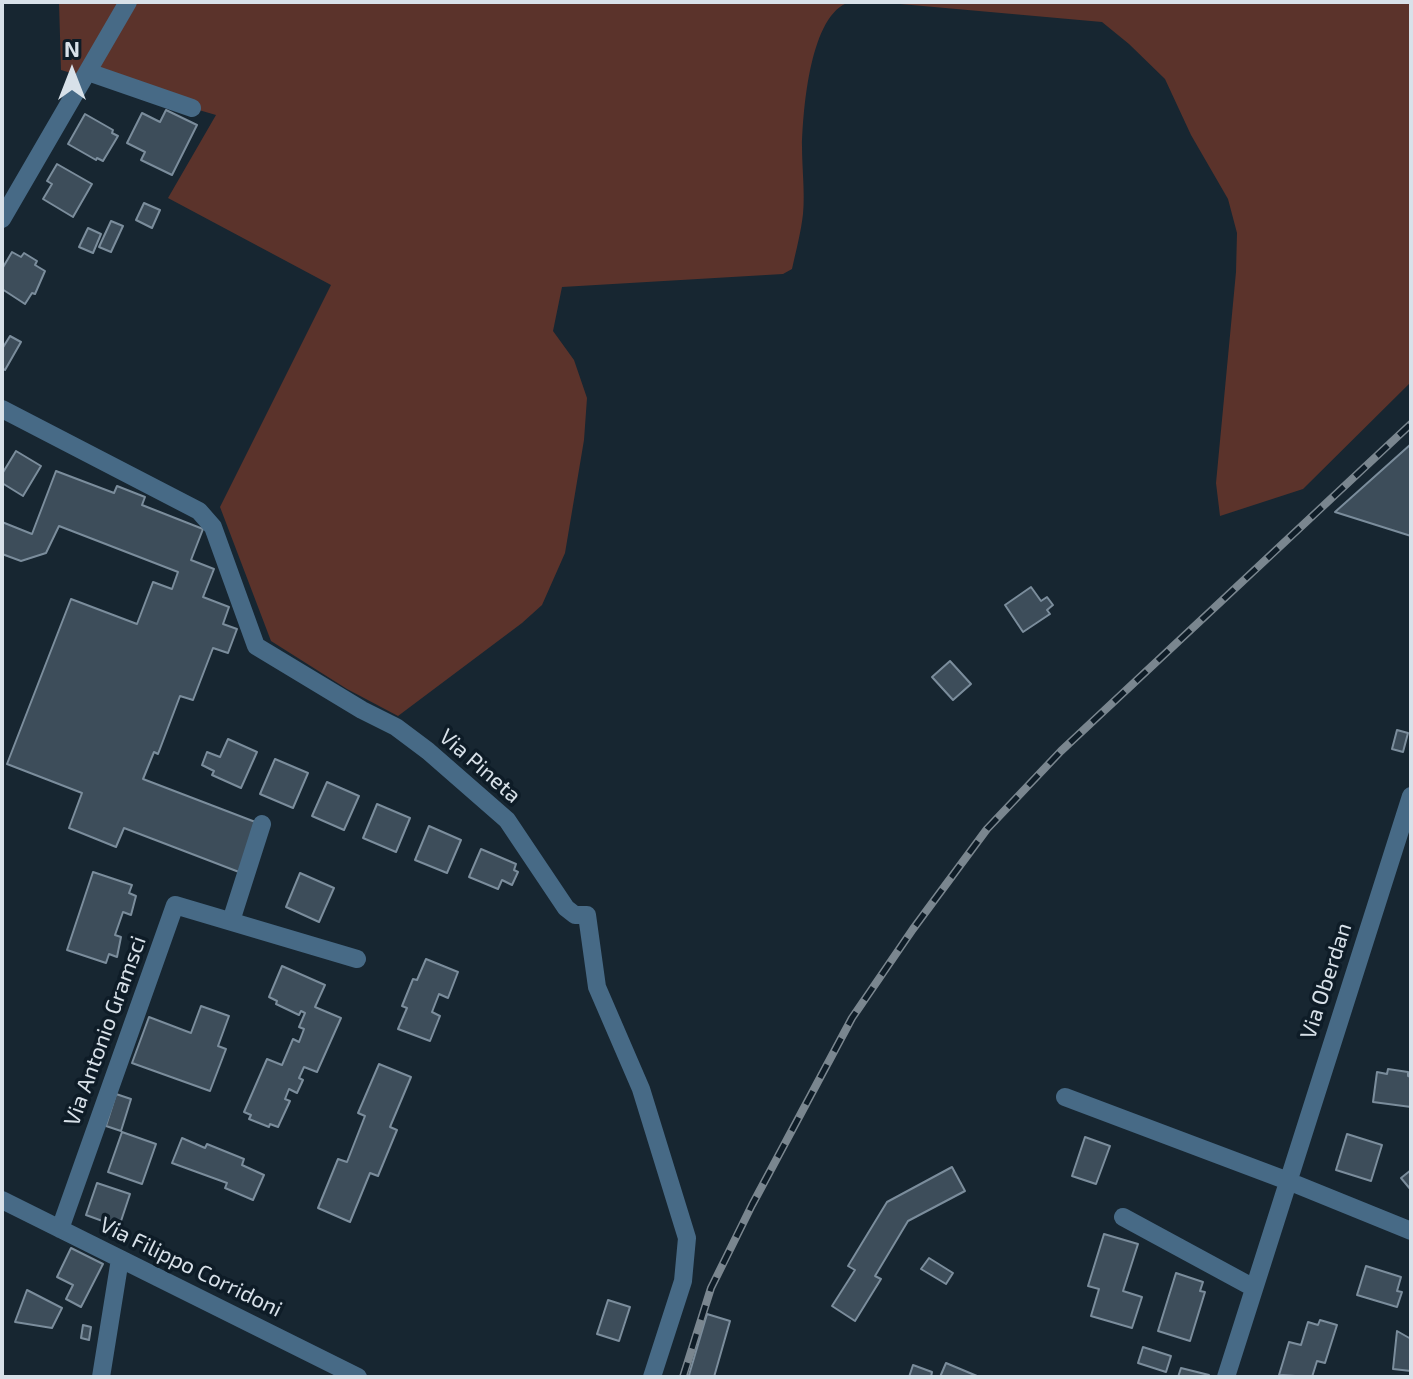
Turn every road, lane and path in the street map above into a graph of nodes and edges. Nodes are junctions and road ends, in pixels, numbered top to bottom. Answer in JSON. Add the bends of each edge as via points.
{"nodes":[{"id":1,"x":128,"y":2,"type":"edge"},
{"id":2,"x":88,"y":72,"type":"junction"},
{"id":3,"x":192,"y":108,"type":"dead end"},
{"id":4,"x":2,"y":219,"type":"edge"},
{"id":5,"x":2,"y":409,"type":"edge"},
{"id":6,"x":1411,"y":796,"type":"edge"},
{"id":7,"x":262,"y":824,"type":"dead end"},
{"id":8,"x":231,"y":921,"type":"junction"},
{"id":9,"x":357,"y":959,"type":"dead end"},
{"id":10,"x":1065,"y":1097,"type":"dead end"},
{"id":11,"x":1288,"y":1181,"type":"junction"},
{"id":12,"x":2,"y":1200,"type":"edge"},
{"id":13,"x":1123,"y":1217,"type":"dead end"},
{"id":14,"x":60,"y":1229,"type":"junction"},
{"id":15,"x":1411,"y":1231,"type":"edge"},
{"id":16,"x":120,"y":1259,"type":"junction"},
{"id":17,"x":1254,"y":1288,"type":"junction"},
{"id":18,"x":101,"y":1377,"type":"edge"},
{"id":19,"x":358,"y":1377,"type":"edge"},
{"id":20,"x":652,"y":1377,"type":"edge"},
{"id":21,"x":1226,"y":1377,"type":"edge"}],
"edges":[{"from":1,"to":2,"type":"street"},
{"from":2,"to":3,"type":"street"},
{"from":2,"to":4,"type":"street"},
{"from":5,"to":20,"type":"street","name":"Via Pineta","via":[[199,511],[213,527],[256,646],[428,751],[507,820],[566,908],[587,915],[597,987],[641,1089],[687,1238],[683,1281]]},
{"from":6,"to":11,"type":"street","name":"Via Oberdan"},
{"from":7,"to":8,"type":"street"},
{"from":8,"to":9,"type":"street","name":"Via Antonio Gramsci"},
{"from":8,"to":14,"type":"street","name":"Via Antonio Gramsci","via":[[175,905]]},
{"from":10,"to":11,"type":"street"},
{"from":11,"to":15,"type":"street"},
{"from":11,"to":17,"type":"street","name":"Via Oberdan"},
{"from":12,"to":14,"type":"street","name":"Via Filippo Corridoni"},
{"from":13,"to":17,"type":"street"},
{"from":14,"to":16,"type":"street","name":"Via Filippo Corridoni"},
{"from":16,"to":18,"type":"street"},
{"from":16,"to":19,"type":"street","name":"Via Filippo Corridoni"},
{"from":17,"to":21,"type":"street","name":"Via Oberdan"}]}
